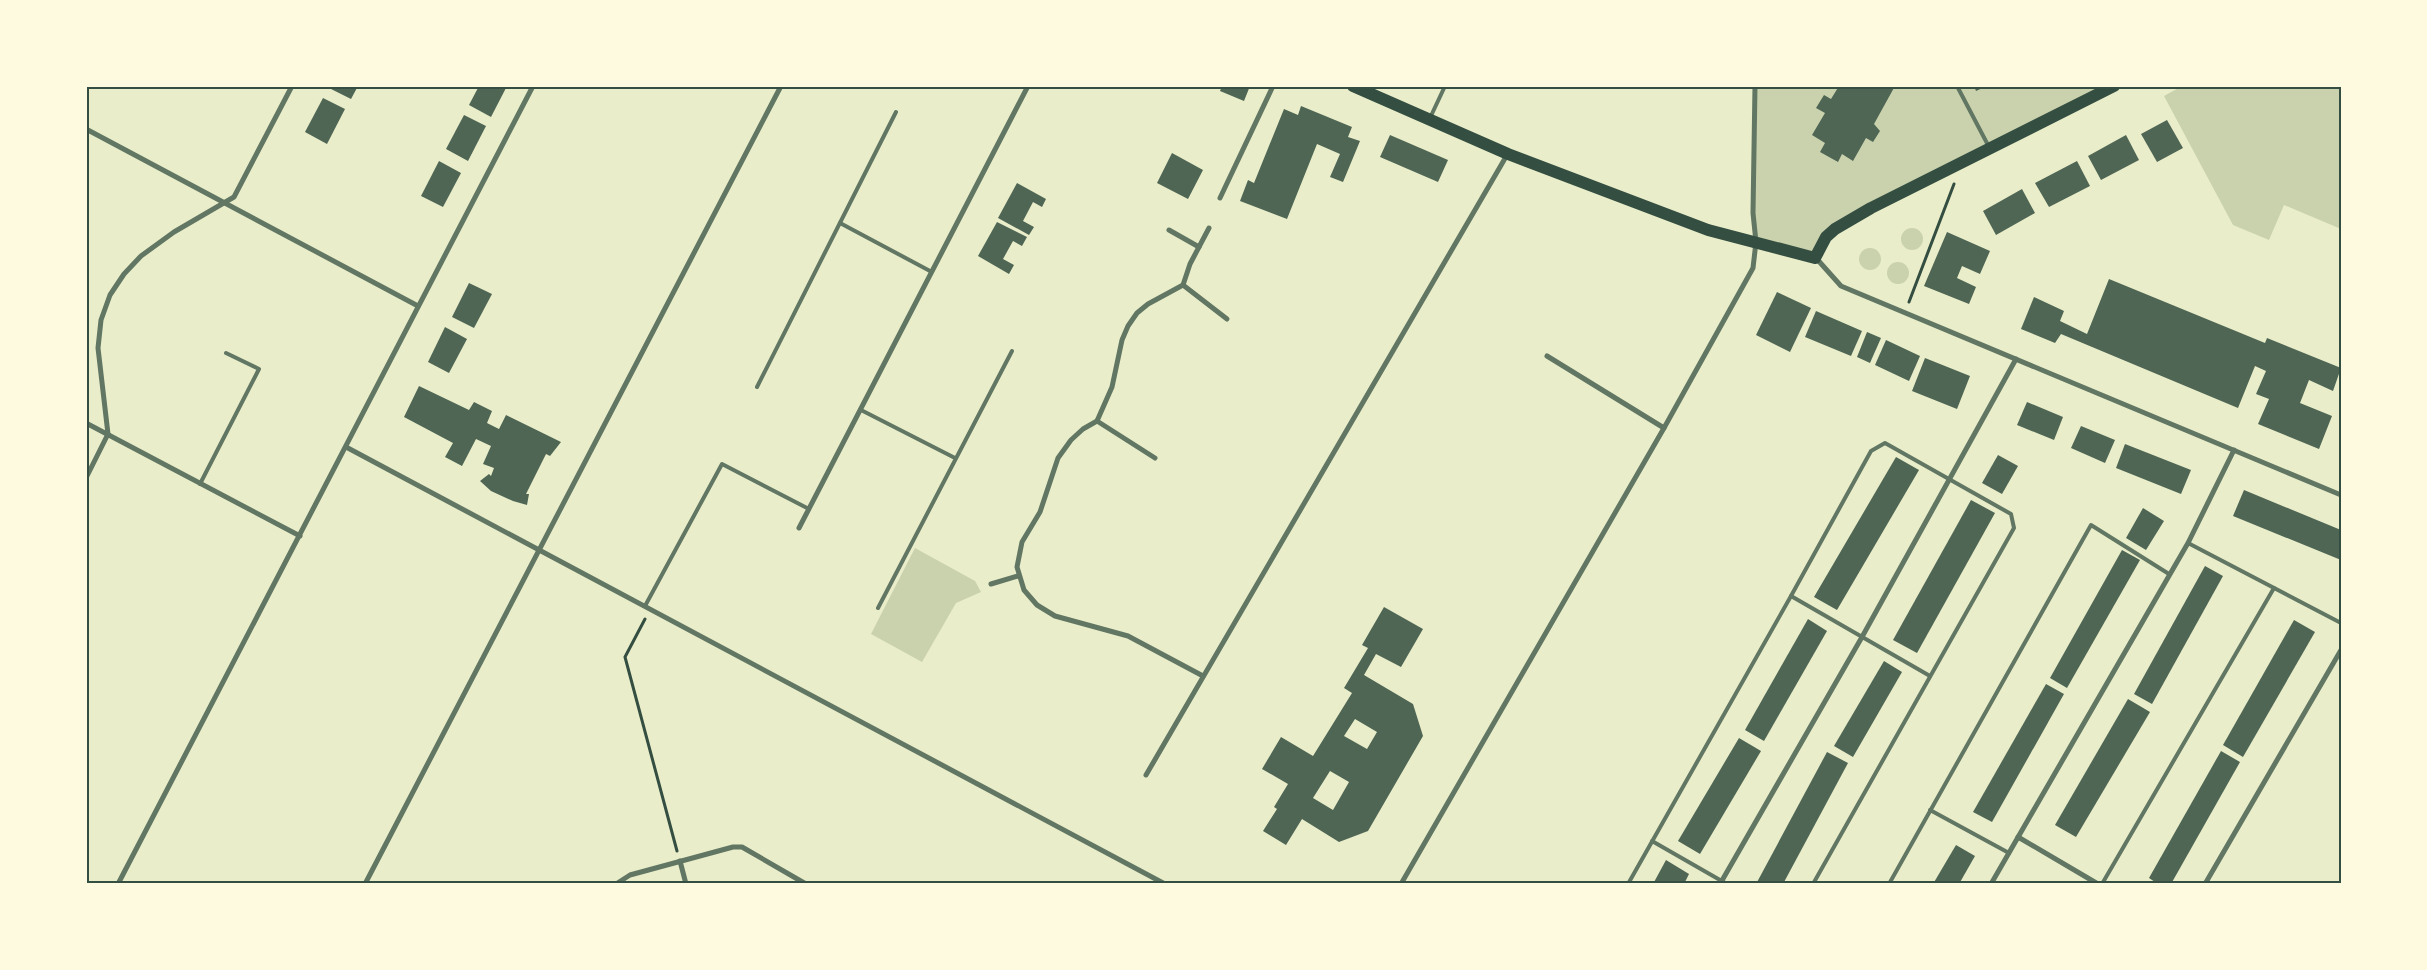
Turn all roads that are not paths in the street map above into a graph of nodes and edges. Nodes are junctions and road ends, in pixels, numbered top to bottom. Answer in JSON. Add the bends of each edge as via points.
{"nodes":[{"id":1,"x":292,"y":86,"type":"edge"},
{"id":2,"x":533,"y":86,"type":"edge"},
{"id":3,"x":781,"y":86,"type":"edge"},
{"id":4,"x":1028,"y":86,"type":"edge"},
{"id":5,"x":1273,"y":86,"type":"edge"},
{"id":6,"x":1353,"y":86,"type":"edge"},
{"id":7,"x":1445,"y":86,"type":"edge"},
{"id":8,"x":1755,"y":86,"type":"edge"},
{"id":9,"x":1957,"y":86,"type":"edge"},
{"id":10,"x":2114,"y":86,"type":"edge"},
{"id":11,"x":896,"y":112,"type":"dead end"},
{"id":12,"x":1430,"y":119,"type":"junction"},
{"id":13,"x":86,"y":129,"type":"edge"},
{"id":14,"x":1990,"y":147,"type":"junction"},
{"id":15,"x":1508,"y":154,"type":"junction"},
{"id":16,"x":1220,"y":198,"type":"dead end"},
{"id":17,"x":225,"y":203,"type":"junction"},
{"id":18,"x":840,"y":223,"type":"junction"},
{"id":19,"x":1209,"y":228,"type":"dead end"},
{"id":20,"x":1169,"y":230,"type":"dead end"},
{"id":21,"x":1756,"y":242,"type":"junction"},
{"id":22,"x":1199,"y":247,"type":"junction"},
{"id":23,"x":1815,"y":258,"type":"junction"},
{"id":24,"x":930,"y":271,"type":"junction"},
{"id":25,"x":1183,"y":285,"type":"junction"},
{"id":26,"x":418,"y":306,"type":"junction"},
{"id":27,"x":1227,"y":319,"type":"dead end"},
{"id":28,"x":1012,"y":351,"type":"dead end"},
{"id":29,"x":226,"y":353,"type":"dead end"},
{"id":30,"x":1547,"y":356,"type":"dead end"},
{"id":31,"x":2016,"y":359,"type":"junction"},
{"id":32,"x":757,"y":387,"type":"dead end"},
{"id":33,"x":861,"y":410,"type":"junction"},
{"id":34,"x":1097,"y":421,"type":"junction"},
{"id":35,"x":86,"y":423,"type":"edge"},
{"id":36,"x":1664,"y":428,"type":"junction"},
{"id":37,"x":108,"y":434,"type":"junction"},
{"id":38,"x":346,"y":447,"type":"junction"},
{"id":39,"x":2234,"y":450,"type":"junction"},
{"id":40,"x":955,"y":458,"type":"junction"},
{"id":41,"x":1155,"y":458,"type":"dead end"},
{"id":42,"x":86,"y":478,"type":"edge"},
{"id":43,"x":1949,"y":479,"type":"junction"},
{"id":44,"x":200,"y":484,"type":"junction"},
{"id":45,"x":2341,"y":495,"type":"edge"},
{"id":46,"x":809,"y":509,"type":"junction"},
{"id":47,"x":799,"y":528,"type":"dead end"},
{"id":48,"x":300,"y":536,"type":"junction"},
{"id":49,"x":2188,"y":543,"type":"junction"},
{"id":50,"x":538,"y":550,"type":"junction"},
{"id":51,"x":2169,"y":574,"type":"junction"},
{"id":52,"x":1018,"y":576,"type":"junction"},
{"id":53,"x":991,"y":584,"type":"dead end"},
{"id":54,"x":2274,"y":588,"type":"junction"},
{"id":55,"x":1791,"y":596,"type":"junction"},
{"id":56,"x":645,"y":606,"type":"junction"},
{"id":57,"x":878,"y":608,"type":"dead end"},
{"id":58,"x":2341,"y":623,"type":"edge"},
{"id":59,"x":1862,"y":637,"type":"junction"},
{"id":60,"x":2341,"y":650,"type":"edge"},
{"id":61,"x":1202,"y":676,"type":"junction"},
{"id":62,"x":1930,"y":676,"type":"junction"},
{"id":63,"x":1146,"y":775,"type":"dead end"},
{"id":64,"x":1930,"y":810,"type":"junction"},
{"id":65,"x":2018,"y":837,"type":"junction"},
{"id":66,"x":1652,"y":841,"type":"junction"},
{"id":67,"x":2009,"y":853,"type":"junction"},
{"id":68,"x":680,"y":861,"type":"junction"},
{"id":69,"x":1723,"y":883,"type":"edge"},
{"id":70,"x":118,"y":884,"type":"edge"},
{"id":71,"x":365,"y":884,"type":"edge"},
{"id":72,"x":616,"y":884,"type":"edge"},
{"id":73,"x":686,"y":884,"type":"edge"},
{"id":74,"x":806,"y":884,"type":"edge"},
{"id":75,"x":1165,"y":884,"type":"edge"},
{"id":76,"x":1400,"y":884,"type":"edge"},
{"id":77,"x":1628,"y":884,"type":"edge"},
{"id":78,"x":1813,"y":884,"type":"edge"},
{"id":79,"x":1889,"y":884,"type":"edge"},
{"id":80,"x":1991,"y":884,"type":"edge"},
{"id":81,"x":2098,"y":884,"type":"edge"},
{"id":82,"x":2102,"y":884,"type":"edge"},
{"id":83,"x":2205,"y":884,"type":"edge"}],
"edges":[{"from":1,"to":17,"type":"street","via":[[234,197]]},
{"from":2,"to":26,"type":"street"},
{"from":3,"to":50,"type":"street"},
{"from":4,"to":24,"type":"street"},
{"from":5,"to":16,"type":"street"},
{"from":6,"to":12,"type":"main road"},
{"from":7,"to":12,"type":"lane"},
{"from":8,"to":21,"type":"street","via":[[1753,213]]},
{"from":9,"to":14,"type":"lane"},
{"from":10,"to":14,"type":"main road"},
{"from":11,"to":18,"type":"lane"},
{"from":12,"to":15,"type":"main road"},
{"from":13,"to":17,"type":"street"},
{"from":14,"to":23,"type":"main road","via":[[1835,229],[1826,237]]},
{"from":15,"to":21,"type":"main road","via":[[1708,230]]},
{"from":15,"to":61,"type":"street"},
{"from":17,"to":26,"type":"street"},
{"from":17,"to":37,"type":"street","via":[[174,232],[142,256],[110,295],[101,320],[98,348]]},
{"from":18,"to":24,"type":"lane"},
{"from":18,"to":32,"type":"lane"},
{"from":19,"to":22,"type":"street"},
{"from":20,"to":22,"type":"street"},
{"from":21,"to":23,"type":"main road"},
{"from":21,"to":36,"type":"street","via":[[1753,268]]},
{"from":22,"to":25,"type":"street"},
{"from":23,"to":31,"type":"street","via":[[1841,286]]},
{"from":24,"to":33,"type":"street"},
{"from":25,"to":27,"type":"street"},
{"from":25,"to":34,"type":"street","via":[[1148,304],[1128,326],[1112,386]]},
{"from":26,"to":38,"type":"street"},
{"from":28,"to":40,"type":"lane"},
{"from":29,"to":44,"type":"lane","via":[[259,370]]},
{"from":30,"to":36,"type":"street"},
{"from":31,"to":39,"type":"street"},
{"from":31,"to":43,"type":"street"},
{"from":33,"to":40,"type":"lane"},
{"from":33,"to":46,"type":"street"},
{"from":34,"to":41,"type":"street"},
{"from":34,"to":52,"type":"street","via":[[1071,440],[1058,458],[1040,512],[1022,542]]},
{"from":35,"to":37,"type":"street"},
{"from":36,"to":76,"type":"street"},
{"from":37,"to":42,"type":"street"},
{"from":37,"to":44,"type":"street"},
{"from":38,"to":48,"type":"street"},
{"from":38,"to":50,"type":"street"},
{"from":39,"to":45,"type":"street"},
{"from":39,"to":49,"type":"street"},
{"from":40,"to":57,"type":"lane"},
{"from":43,"to":55,"type":"lane","via":[[1885,443],[1871,451]]},
{"from":43,"to":59,"type":"street"},
{"from":43,"to":62,"type":"lane","via":[[2011,514],[2014,528]]},
{"from":44,"to":48,"type":"street"},
{"from":46,"to":47,"type":"street"},
{"from":46,"to":56,"type":"lane","via":[[722,464]]},
{"from":48,"to":70,"type":"street"},
{"from":49,"to":51,"type":"street"},
{"from":49,"to":54,"type":"lane"},
{"from":50,"to":56,"type":"street"},
{"from":50,"to":71,"type":"street"},
{"from":51,"to":64,"type":"lane","via":[[2091,525]]},
{"from":51,"to":65,"type":"street"},
{"from":52,"to":53,"type":"street"},
{"from":52,"to":61,"type":"street","via":[[1024,590],[1037,605],[1054,616],[1128,636]]},
{"from":54,"to":58,"type":"lane"},
{"from":54,"to":82,"type":"lane"},
{"from":55,"to":59,"type":"lane"},
{"from":55,"to":66,"type":"lane"},
{"from":56,"to":75,"type":"street"},
{"from":59,"to":62,"type":"lane"},
{"from":59,"to":69,"type":"street"},
{"from":60,"to":83,"type":"street"},
{"from":61,"to":63,"type":"street"},
{"from":62,"to":78,"type":"lane"},
{"from":64,"to":67,"type":"lane"},
{"from":64,"to":79,"type":"lane"},
{"from":65,"to":67,"type":"street"},
{"from":65,"to":81,"type":"street"},
{"from":66,"to":69,"type":"lane"},
{"from":66,"to":77,"type":"lane"},
{"from":67,"to":80,"type":"street"},
{"from":68,"to":72,"type":"street","via":[[630,875]]},
{"from":68,"to":73,"type":"street"},
{"from":68,"to":74,"type":"street","via":[[742,847]]}]}
